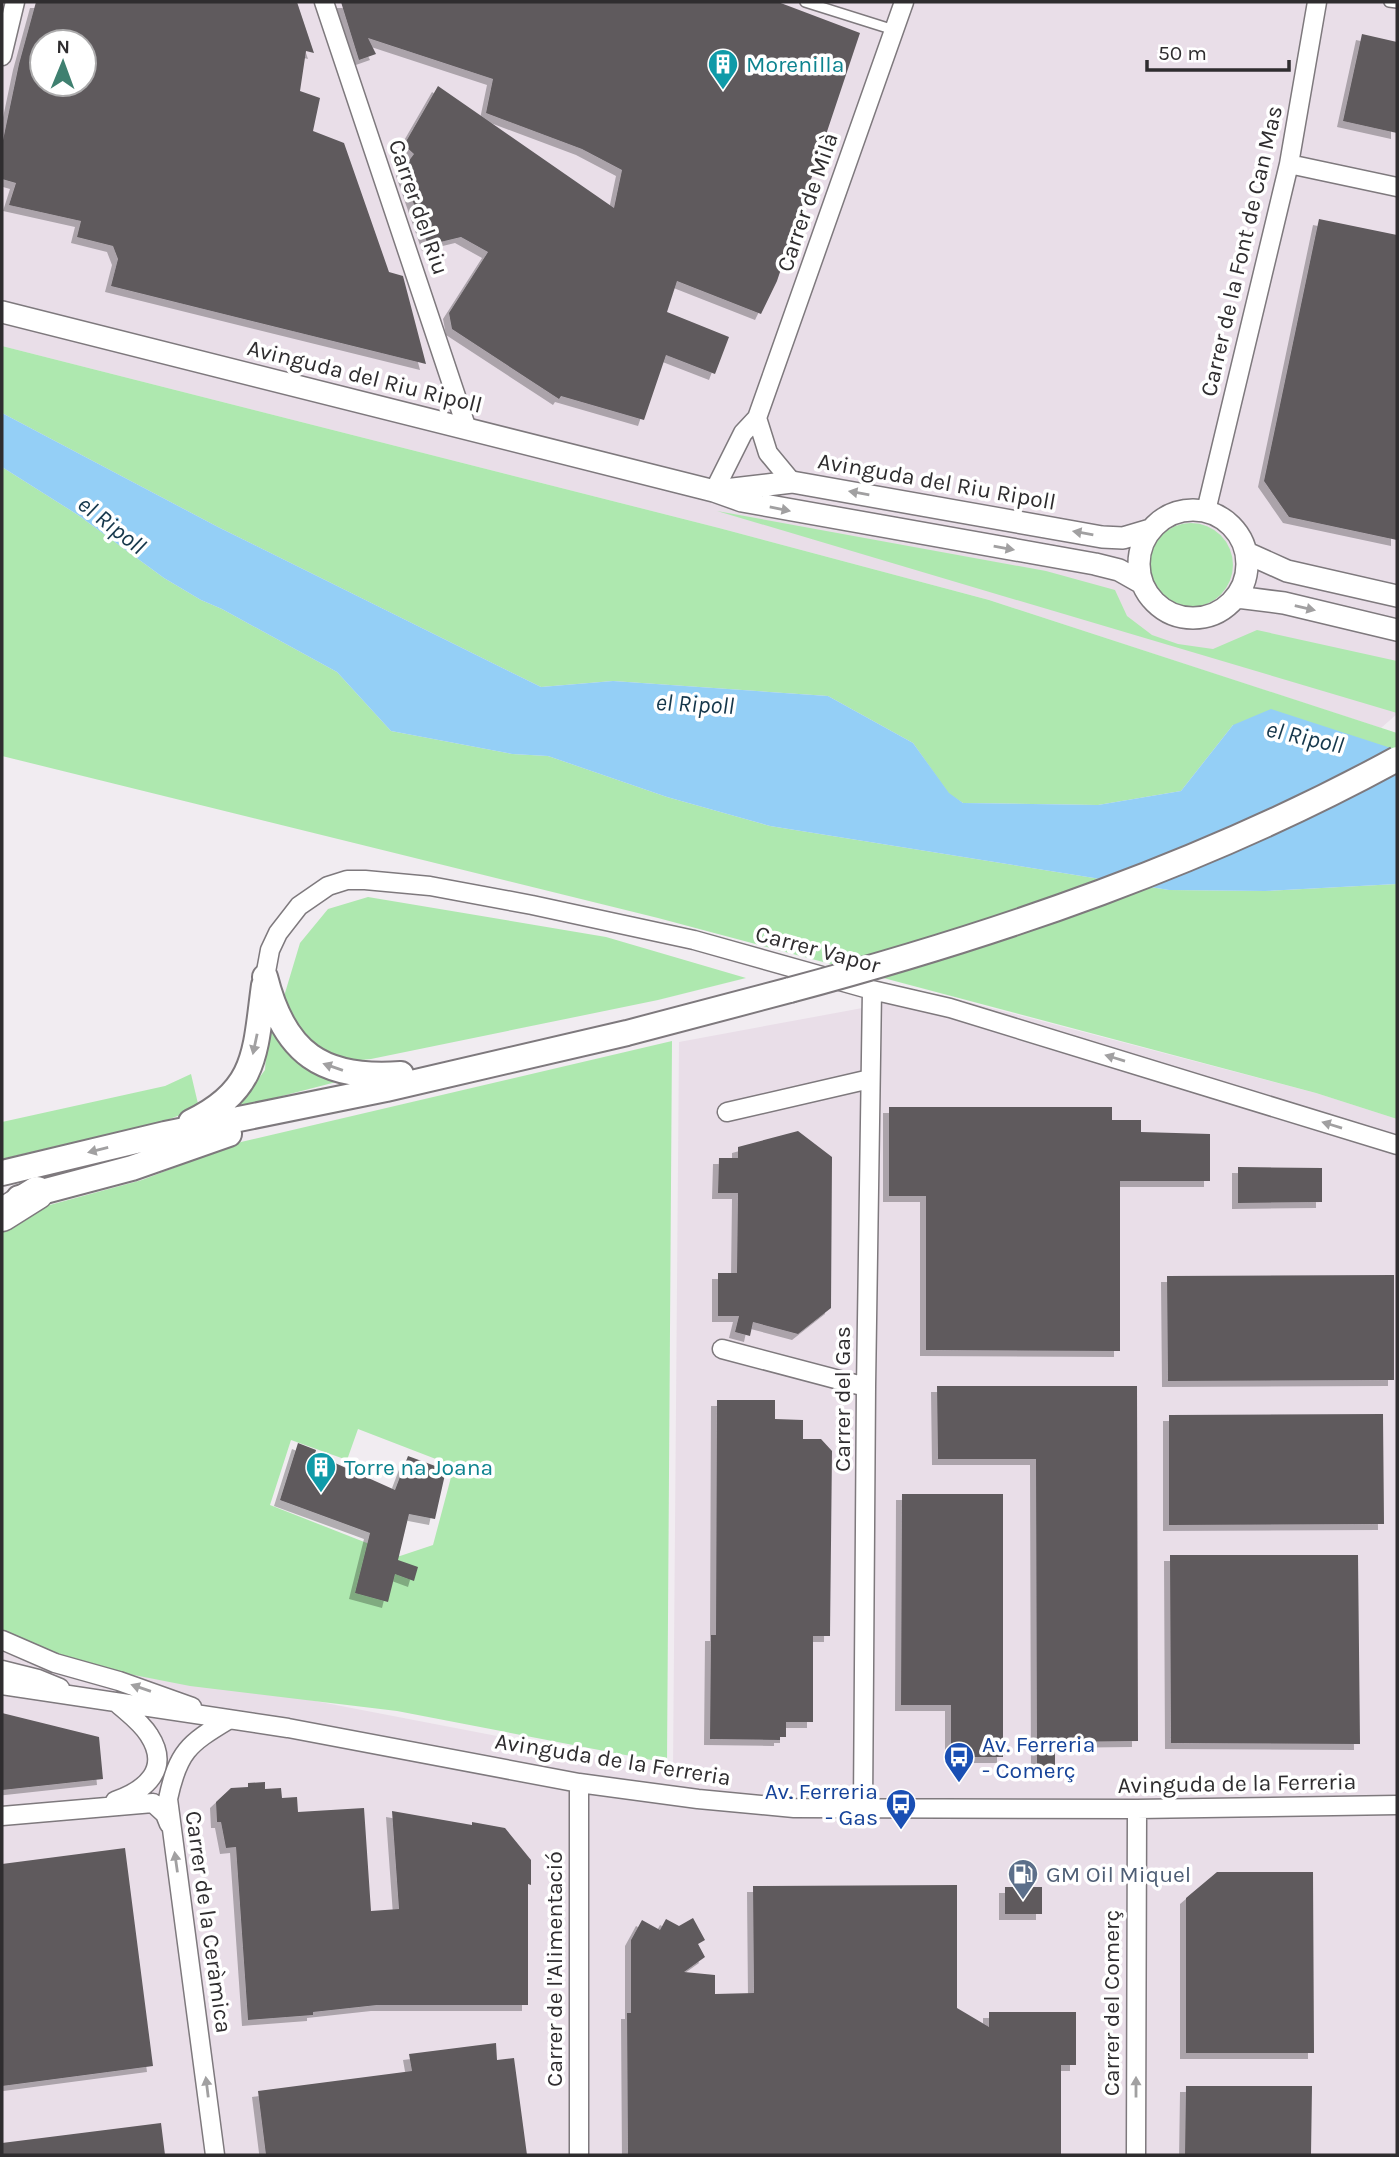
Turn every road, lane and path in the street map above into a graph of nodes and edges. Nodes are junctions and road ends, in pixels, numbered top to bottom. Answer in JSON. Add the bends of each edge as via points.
{"nodes":[{"id":1,"x":15,"y":2,"type":"edge"},
{"id":2,"x":324,"y":2,"type":"edge"},
{"id":3,"x":805,"y":2,"type":"edge"},
{"id":4,"x":904,"y":2,"type":"edge"},
{"id":5,"x":1317,"y":2,"type":"edge"},
{"id":6,"x":1389,"y":2,"type":"edge"},
{"id":7,"x":1397,"y":3,"type":"edge"},
{"id":8,"x":894,"y":30,"type":"junction"},
{"id":9,"x":2,"y":56,"type":"edge"},
{"id":10,"x":1289,"y":164,"type":"junction"},
{"id":11,"x":1397,"y":187,"type":"edge"},
{"id":12,"x":2,"y":312,"type":"edge"},
{"id":13,"x":757,"y":418,"type":"junction"},
{"id":14,"x":467,"y":429,"type":"junction"},
{"id":15,"x":792,"y":482,"type":"junction"},
{"id":16,"x":714,"y":491,"type":"junction"},
{"id":17,"x":1206,"y":510,"type":"junction"},
{"id":18,"x":1150,"y":530,"type":"junction"},
{"id":19,"x":1247,"y":553,"type":"junction"},
{"id":20,"x":1142,"y":583,"type":"junction"},
{"id":21,"x":1397,"y":596,"type":"edge"},
{"id":22,"x":1237,"y":597,"type":"junction"},
{"id":23,"x":1397,"y":629,"type":"edge"},
{"id":24,"x":1397,"y":759,"type":"edge"},
{"id":25,"x":265,"y":977,"type":"junction"},
{"id":26,"x":872,"y":990,"type":"junction"},
{"id":27,"x":473,"y":1069,"type":"junction"},
{"id":28,"x":870,"y":1079,"type":"junction"},
{"id":29,"x":300,"y":1108,"type":"junction"},
{"id":30,"x":727,"y":1112,"type":"dead end"},
{"id":31,"x":165,"y":1134,"type":"junction"},
{"id":32,"x":1397,"y":1145,"type":"edge"},
{"id":33,"x":2,"y":1173,"type":"edge"},
{"id":34,"x":37,"y":1194,"type":"junction"},
{"id":35,"x":2,"y":1202,"type":"edge"},
{"id":36,"x":2,"y":1215,"type":"edge"},
{"id":37,"x":722,"y":1349,"type":"dead end"},
{"id":38,"x":866,"y":1387,"type":"junction"},
{"id":39,"x":2,"y":1640,"type":"edge"},
{"id":40,"x":2,"y":1670,"type":"edge"},
{"id":41,"x":2,"y":1685,"type":"edge"},
{"id":42,"x":79,"y":1697,"type":"junction"},
{"id":43,"x":117,"y":1703,"type":"junction"},
{"id":44,"x":228,"y":1720,"type":"junction"},
{"id":45,"x":579,"y":1783,"type":"junction"},
{"id":46,"x":1397,"y":1805,"type":"edge"},
{"id":47,"x":102,"y":1806,"type":"junction"},
{"id":48,"x":863,"y":1808,"type":"junction"},
{"id":49,"x":1137,"y":1809,"type":"junction"},
{"id":50,"x":2,"y":1816,"type":"edge"},
{"id":51,"x":172,"y":1834,"type":"junction"},
{"id":52,"x":215,"y":2155,"type":"edge"},
{"id":53,"x":579,"y":2155,"type":"edge"},
{"id":54,"x":1136,"y":2155,"type":"edge"}],
"edges":[{"from":1,"to":9,"type":"street"},
{"from":2,"to":14,"type":"street","name":"Carrer del Riu"},
{"from":3,"to":8,"type":"lane"},
{"from":4,"to":8,"type":"street","name":"Carrer de Milà"},
{"from":5,"to":10,"type":"street","name":"Carrer de la Font de Can Mas"},
{"from":6,"to":7,"type":"lane"},
{"from":8,"to":13,"type":"street","name":"Carrer de Milà"},
{"from":10,"to":11,"type":"street"},
{"from":10,"to":17,"type":"street","name":"Carrer de la Font de Can Mas"},
{"from":12,"to":14,"type":"street","name":"Avinguda del Riu Ripoll"},
{"from":13,"to":15,"type":"street","via":[[768,453]]},
{"from":13,"to":16,"type":"street","name":"Carrer de Milà","via":[[743,433]]},
{"from":14,"to":16,"type":"street","name":"Avinguda del Riu Ripoll"},
{"from":15,"to":16,"type":"street","name":"Avinguda del Riu Ripoll"},
{"from":18,"to":15,"type":"street","name":"Avinguda del Riu Ripoll","one_way":true,"via":[[1123,538],[1102,537]]},
{"from":16,"to":20,"type":"street","name":"Avinguda del Riu Ripoll","one_way":true,"via":[[777,508],[1095,564]]},
{"from":17,"to":18,"type":"street","via":[[1175,512]]},
{"from":17,"to":19,"type":"street","via":[[1233,526]]},
{"from":18,"to":20,"type":"street","via":[[1139,556]]},
{"from":19,"to":21,"type":"street","via":[[1287,571]]},
{"from":19,"to":22,"type":"street","via":[[1245,584]]},
{"from":20,"to":22,"type":"street","via":[[1163,609],[1194,619],[1225,609]]},
{"from":22,"to":23,"type":"street","one_way":true},
{"from":24,"to":27,"type":"main road","bridge":true,"via":[[1282,816],[1123,884],[935,948],[681,1019]]},
{"from":25,"to":26,"type":"street","name":"Carrer Vapor","via":[[278,933],[299,906],[328,886],[347,880],[385,880],[519,902],[681,937]]},
{"from":27,"to":25,"type":"main road","one_way":true,"via":[[366,1075],[323,1064],[287,1033]]},
{"from":25,"to":31,"type":"main road","one_way":true,"via":[[255,1046],[237,1089],[216,1109]]},
{"from":26,"to":28,"type":"street","name":"Carrer del Gas"},
{"from":32,"to":26,"type":"street","name":"Carrer Vapor","one_way":true,"via":[[950,1008]]},
{"from":27,"to":29,"type":"main road"},
{"from":28,"to":30,"type":"street"},
{"from":28,"to":38,"type":"street","name":"Carrer del Gas"},
{"from":29,"to":31,"type":"main road"},
{"from":29,"to":34,"type":"main road","via":[[170,1155]]},
{"from":31,"to":33,"type":"main road","one_way":true},
{"from":34,"to":35,"type":"main road"},
{"from":34,"to":36,"type":"highway"},
{"from":37,"to":38,"type":"street"},
{"from":38,"to":48,"type":"street","name":"Carrer del Gas"},
{"from":44,"to":39,"type":"street","one_way":true,"via":[[55,1663]]},
{"from":40,"to":42,"type":"street"},
{"from":41,"to":42,"type":"street"},
{"from":42,"to":43,"type":"street","name":"Avinguda de la Ferreria"},
{"from":43,"to":44,"type":"street","name":"Avinguda de la Ferreria"},
{"from":43,"to":47,"type":"street","via":[[150,1736],[157,1758],[154,1776],[145,1786]]},
{"from":44,"to":45,"type":"street","name":"Avinguda de la Ferreria"},
{"from":44,"to":51,"type":"street","name":"Carrer de la Ceràmica","via":[[199,1737],[180,1759],[168,1799]]},
{"from":45,"to":48,"type":"street","name":"Avinguda de la Ferreria","via":[[794,1808]]},
{"from":45,"to":53,"type":"street","name":"Carrer de l'Alimentació"},
{"from":46,"to":49,"type":"street","name":"Avinguda de la Ferreria"},
{"from":47,"to":50,"type":"street"},
{"from":47,"to":51,"type":"street","via":[[153,1803],[165,1814]]},
{"from":48,"to":49,"type":"street","name":"Avinguda de la Ferreria"},
{"from":54,"to":49,"type":"street","name":"Carrer del Comerç","one_way":true},
{"from":52,"to":51,"type":"street","name":"Carrer de la Ceràmica","one_way":true}]}
